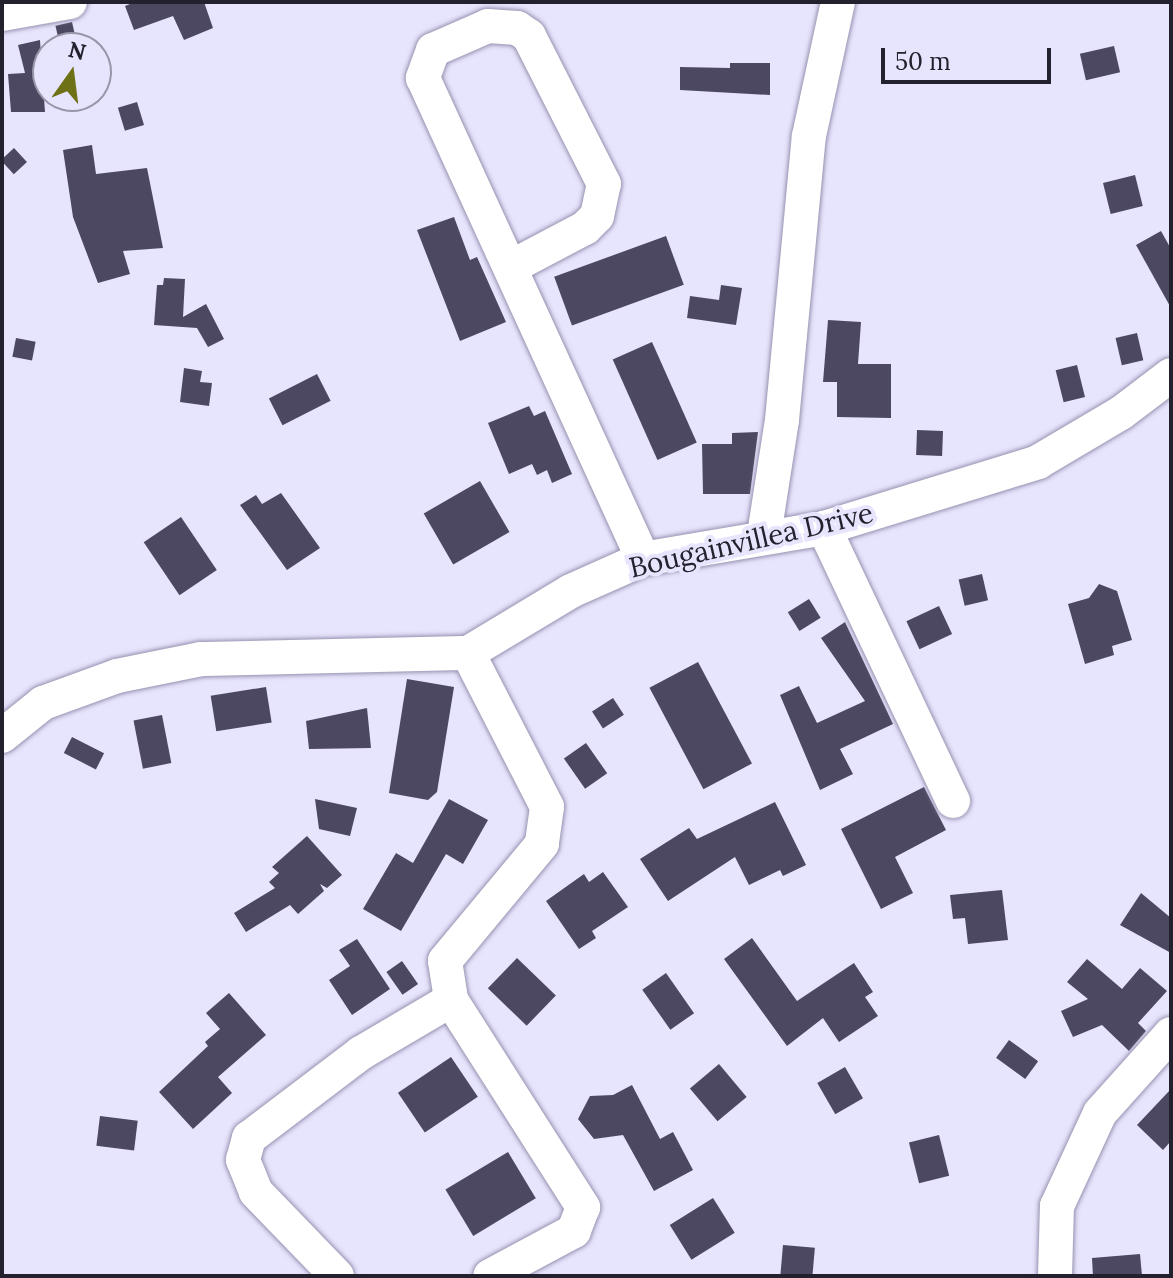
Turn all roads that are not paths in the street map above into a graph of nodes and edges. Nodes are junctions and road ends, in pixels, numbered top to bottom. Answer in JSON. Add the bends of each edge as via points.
{"nodes":[{"id":1,"x":70,"y":2,"type":"edge"},
{"id":2,"x":838,"y":2,"type":"edge"},
{"id":3,"x":2,"y":14,"type":"edge"},
{"id":4,"x":511,"y":267,"type":"junction"},
{"id":5,"x":1171,"y":375,"type":"edge"},
{"id":6,"x":824,"y":528,"type":"junction"},
{"id":7,"x":764,"y":535,"type":"junction"},
{"id":8,"x":643,"y":559,"type":"junction"},
{"id":9,"x":468,"y":653,"type":"junction"},
{"id":10,"x":2,"y":736,"type":"edge"},
{"id":11,"x":953,"y":801,"type":"dead end"},
{"id":12,"x":451,"y":1000,"type":"junction"},
{"id":13,"x":1171,"y":1034,"type":"edge"},
{"id":14,"x":337,"y":1276,"type":"edge"},
{"id":15,"x":490,"y":1276,"type":"edge"},
{"id":16,"x":1055,"y":1276,"type":"edge"}],
"edges":[{"from":1,"to":3,"type":"street"},
{"from":2,"to":7,"type":"street","via":[[809,136],[782,420]]},
{"from":4,"to":4,"type":"street","via":[[423,78],[433,50],[488,26],[506,25],[529,36],[604,184],[597,216],[585,228]]},
{"from":4,"to":8,"type":"street"},
{"from":5,"to":6,"type":"street","name":"Bougainvillea Drive","via":[[1121,413],[1038,462]]},
{"from":6,"to":7,"type":"street","name":"Bougainvillea Drive"},
{"from":6,"to":11,"type":"street"},
{"from":7,"to":8,"type":"street","name":"Bougainvillea Drive"},
{"from":8,"to":9,"type":"street","name":"Bougainvillea Drive","via":[[571,591]]},
{"from":9,"to":10,"type":"street","name":"Bougainvillea Drive","via":[[201,659],[117,676],[43,703]]},
{"from":9,"to":12,"type":"street","via":[[547,807],[542,844],[472,921],[445,961]]},
{"from":12,"to":14,"type":"street","via":[[361,1053],[249,1138],[243,1160],[256,1192]]},
{"from":12,"to":15,"type":"street","via":[[583,1207],[574,1231]]},
{"from":13,"to":16,"type":"street","via":[[1100,1113],[1057,1206]]}]}
